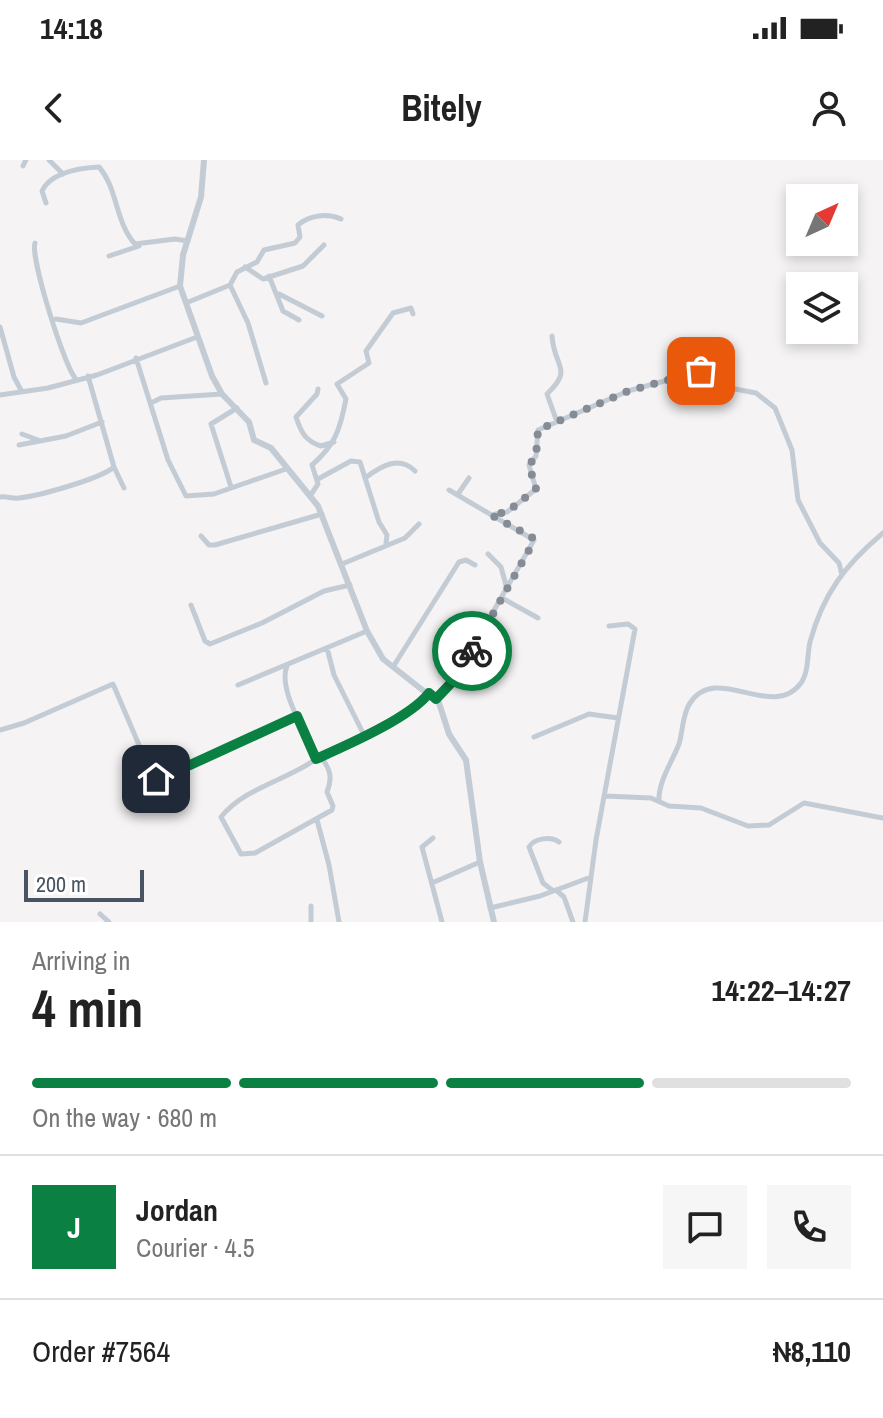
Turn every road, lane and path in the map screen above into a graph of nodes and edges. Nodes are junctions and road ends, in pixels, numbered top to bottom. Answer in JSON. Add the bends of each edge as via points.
{"nodes":[{"id":1,"x":49,"y":160,"type":"edge"},
{"id":2,"x":204,"y":160,"type":"edge"},
{"id":3,"x":63,"y":174,"type":"junction"},
{"id":4,"x":46,"y":203,"type":"dead end"},
{"id":5,"x":341,"y":219,"type":"dead end"},
{"id":6,"x":188,"y":242,"type":"junction"},
{"id":7,"x":35,"y":243,"type":"dead end"},
{"id":8,"x":324,"y":245,"type":"dead end"},
{"id":9,"x":140,"y":246,"type":"junction"},
{"id":10,"x":109,"y":256,"type":"dead end"},
{"id":11,"x":245,"y":267,"type":"junction"},
{"id":12,"x":269,"y":276,"type":"junction"},
{"id":13,"x":230,"y":285,"type":"junction"},
{"id":14,"x":180,"y":286,"type":"junction"},
{"id":15,"x":279,"y":293,"type":"junction"},
{"id":16,"x":185,"y":304,"type":"junction"},
{"id":17,"x":413,"y":314,"type":"dead end"},
{"id":18,"x":322,"y":316,"type":"dead end"},
{"id":19,"x":55,"y":319,"type":"junction"},
{"id":20,"x":299,"y":320,"type":"dead end"},
{"id":21,"x":0,"y":327,"type":"edge"},
{"id":22,"x":552,"y":336,"type":"dead end"},
{"id":23,"x":197,"y":337,"type":"junction"},
{"id":24,"x":2,"y":347,"type":"edge"},
{"id":25,"x":136,"y":358,"type":"junction"},
{"id":26,"x":88,"y":376,"type":"junction"},
{"id":27,"x":76,"y":379,"type":"junction"},
{"id":28,"x":266,"y":383,"type":"dead end"},
{"id":29,"x":318,"y":389,"type":"dead end"},
{"id":30,"x":21,"y":390,"type":"junction"},
{"id":31,"x":222,"y":394,"type":"junction"},
{"id":32,"x":0,"y":395,"type":"edge"},
{"id":33,"x":151,"y":403,"type":"junction"},
{"id":34,"x":237,"y":408,"type":"junction"},
{"id":35,"x":102,"y":422,"type":"junction"},
{"id":36,"x":557,"y":422,"type":"junction"},
{"id":37,"x":22,"y":434,"type":"dead end"},
{"id":38,"x":39,"y":441,"type":"junction"},
{"id":39,"x":334,"y":442,"type":"junction"},
{"id":40,"x":19,"y":445,"type":"dead end"},
{"id":41,"x":114,"y":467,"type":"junction"},
{"id":42,"x":286,"y":469,"type":"junction"},
{"id":43,"x":415,"y":471,"type":"dead end"},
{"id":44,"x":365,"y":478,"type":"junction"},
{"id":45,"x":469,"y":478,"type":"dead end"},
{"id":46,"x":318,"y":479,"type":"junction"},
{"id":47,"x":231,"y":487,"type":"junction"},
{"id":48,"x":124,"y":488,"type":"dead end"},
{"id":49,"x":449,"y":490,"type":"dead end"},
{"id":50,"x":458,"y":494,"type":"junction"},
{"id":51,"x":310,"y":496,"type":"junction"},
{"id":52,"x":0,"y":497,"type":"edge"},
{"id":53,"x":322,"y":514,"type":"junction"},
{"id":54,"x":491,"y":515,"type":"junction"},
{"id":55,"x":419,"y":524,"type":"dead end"},
{"id":56,"x":883,"y":533,"type":"edge"},
{"id":57,"x":201,"y":536,"type":"dead end"},
{"id":58,"x":386,"y":543,"type":"junction"},
{"id":59,"x":488,"y":554,"type":"dead end"},
{"id":60,"x":342,"y":564,"type":"junction"},
{"id":61,"x":475,"y":565,"type":"dead end"},
{"id":62,"x":842,"y":575,"type":"junction"},
{"id":63,"x":350,"y":585,"type":"junction"},
{"id":64,"x":507,"y":589,"type":"junction"},
{"id":65,"x":502,"y":598,"type":"junction"},
{"id":66,"x":191,"y":605,"type":"dead end"},
{"id":67,"x":538,"y":618,"type":"dead end"},
{"id":68,"x":609,"y":626,"type":"dead end"},
{"id":69,"x":367,"y":631,"type":"junction"},
{"id":70,"x":327,"y":648,"type":"junction"},
{"id":71,"x":287,"y":665,"type":"junction"},
{"id":72,"x":392,"y":668,"type":"junction"},
{"id":73,"x":238,"y":685,"type":"dead end"},
{"id":74,"x":429,"y":693,"type":"junction"},
{"id":75,"x":436,"y":699,"type":"junction"},
{"id":76,"x":297,"y":716,"type":"junction"},
{"id":77,"x":618,"y":718,"type":"junction"},
{"id":78,"x":0,"y":730,"type":"edge"},
{"id":79,"x":364,"y":735,"type":"junction"},
{"id":80,"x":534,"y":737,"type":"dead end"},
{"id":81,"x":319,"y":758,"type":"junction"},
{"id":82,"x":156,"y":775,"type":"junction"},
{"id":83,"x":659,"y":791,"type":"junction"},
{"id":84,"x":605,"y":796,"type":"junction"},
{"id":85,"x":651,"y":798,"type":"junction"},
{"id":86,"x":659,"y":801,"type":"junction"},
{"id":87,"x":132,"y":810,"type":"dead end"},
{"id":88,"x":883,"y":818,"type":"edge"},
{"id":89,"x":317,"y":820,"type":"junction"},
{"id":90,"x":433,"y":838,"type":"dead end"},
{"id":91,"x":559,"y":842,"type":"dead end"},
{"id":92,"x":480,"y":862,"type":"junction"},
{"id":93,"x":591,"y":877,"type":"junction"},
{"id":94,"x":432,"y":883,"type":"junction"},
{"id":95,"x":545,"y":886,"type":"junction"},
{"id":96,"x":554,"y":890,"type":"junction"},
{"id":97,"x":544,"y":894,"type":"junction"},
{"id":98,"x":311,"y":906,"type":"dead end"},
{"id":99,"x":490,"y":908,"type":"junction"},
{"id":100,"x":100,"y":914,"type":"dead end"},
{"id":101,"x":109,"y":922,"type":"edge"},
{"id":102,"x":311,"y":922,"type":"edge"},
{"id":103,"x":339,"y":922,"type":"edge"},
{"id":104,"x":442,"y":922,"type":"edge"},
{"id":105,"x":494,"y":922,"type":"edge"},
{"id":106,"x":573,"y":922,"type":"edge"},
{"id":107,"x":585,"y":922,"type":"edge"}],
"edges":[{"from":1,"to":3,"type":"street"},
{"from":2,"to":6,"type":"street","via":[[201,197]]},
{"from":3,"to":4,"type":"street","via":[[46,183]]},
{"from":3,"to":9,"type":"street","via":[[100,168],[123,229]]},
{"from":5,"to":11,"type":"street","via":[[310,217],[298,225],[295,243],[267,248],[257,262]]},
{"from":6,"to":9,"type":"street","via":[[175,239]]},
{"from":6,"to":14,"type":"street"},
{"from":7,"to":19,"type":"street","via":[[37,275]]},
{"from":8,"to":12,"type":"street","via":[[303,266]]},
{"from":9,"to":10,"type":"street"},
{"from":11,"to":12,"type":"street","via":[[259,279]]},
{"from":11,"to":13,"type":"street"},
{"from":12,"to":15,"type":"street"},
{"from":13,"to":16,"type":"street"},
{"from":13,"to":28,"type":"street"},
{"from":14,"to":16,"type":"street"},
{"from":14,"to":19,"type":"street","via":[[81,323]]},
{"from":15,"to":18,"type":"street"},
{"from":15,"to":20,"type":"street","via":[[283,311]]},
{"from":16,"to":23,"type":"street"},
{"from":17,"to":39,"type":"street","via":[[411,308],[393,313],[366,351],[369,363],[337,384],[346,399]]},
{"from":19,"to":27,"type":"street","via":[[59,345]]},
{"from":21,"to":24,"type":"street"},
{"from":22,"to":36,"type":"street","via":[[561,377],[547,392]]},
{"from":23,"to":25,"type":"street"},
{"from":23,"to":31,"type":"street"},
{"from":24,"to":30,"type":"street"},
{"from":25,"to":26,"type":"street"},
{"from":25,"to":33,"type":"street"},
{"from":26,"to":27,"type":"street"},
{"from":26,"to":35,"type":"street"},
{"from":27,"to":30,"type":"street"},
{"from":29,"to":39,"type":"street","via":[[296,413],[300,429],[319,446]]},
{"from":30,"to":32,"type":"street"},
{"from":31,"to":33,"type":"street"},
{"from":31,"to":34,"type":"street"},
{"from":33,"to":47,"type":"street","via":[[184,495],[193,498]]},
{"from":34,"to":42,"type":"street","via":[[249,422],[254,440],[271,448]]},
{"from":34,"to":47,"type":"street","via":[[211,424]]},
{"from":35,"to":38,"type":"street"},
{"from":35,"to":41,"type":"street"},
{"from":36,"to":54,"type":"street","via":[[536,434],[536,456],[529,468],[536,489],[507,512]]},
{"from":36,"to":62,"type":"street","via":[[628,391],[690,372],[703,371],[709,384],[756,393],[775,408],[792,450],[798,500]]},
{"from":37,"to":38,"type":"street"},
{"from":38,"to":40,"type":"street"},
{"from":39,"to":46,"type":"street","via":[[312,465]]},
{"from":41,"to":48,"type":"street"},
{"from":41,"to":52,"type":"street","via":[[97,478],[43,493]]},
{"from":42,"to":47,"type":"street"},
{"from":42,"to":51,"type":"street"},
{"from":43,"to":44,"type":"street","via":[[399,462]]},
{"from":44,"to":46,"type":"street","via":[[362,464],[354,460]]},
{"from":44,"to":58,"type":"street"},
{"from":45,"to":50,"type":"street"},
{"from":46,"to":51,"type":"street"},
{"from":49,"to":50,"type":"street"},
{"from":50,"to":54,"type":"street"},
{"from":51,"to":53,"type":"street"},
{"from":53,"to":57,"type":"street","via":[[215,545]]},
{"from":53,"to":60,"type":"street"},
{"from":54,"to":64,"type":"street","via":[[534,540]]},
{"from":55,"to":58,"type":"street","via":[[405,538]]},
{"from":56,"to":62,"type":"street"},
{"from":58,"to":60,"type":"street"},
{"from":59,"to":64,"type":"street","via":[[502,569]]},
{"from":60,"to":63,"type":"street"},
{"from":61,"to":72,"type":"street","via":[[459,562]]},
{"from":62,"to":83,"type":"street","via":[[822,603],[800,684],[777,695],[723,687],[704,690],[687,708],[682,737]]},
{"from":63,"to":66,"type":"street","via":[[324,591],[210,644]]},
{"from":63,"to":69,"type":"street"},
{"from":64,"to":65,"type":"street"},
{"from":65,"to":67,"type":"street"},
{"from":65,"to":75,"type":"street","via":[[452,682]]},
{"from":68,"to":77,"type":"street","via":[[628,624],[635,629]]},
{"from":69,"to":70,"type":"street"},
{"from":69,"to":72,"type":"street"},
{"from":70,"to":71,"type":"street"},
{"from":70,"to":79,"type":"street","via":[[334,675]]},
{"from":71,"to":73,"type":"street"},
{"from":71,"to":76,"type":"street","via":[[284,677]]},
{"from":72,"to":74,"type":"street"},
{"from":74,"to":75,"type":"street"},
{"from":74,"to":79,"type":"street"},
{"from":75,"to":92,"type":"street","via":[[466,760]]},
{"from":76,"to":81,"type":"street"},
{"from":76,"to":82,"type":"street"},
{"from":77,"to":80,"type":"street","via":[[589,714]]},
{"from":77,"to":84,"type":"street"},
{"from":78,"to":82,"type":"street","via":[[113,684]]},
{"from":79,"to":81,"type":"street"},
{"from":81,"to":89,"type":"street","via":[[329,768],[327,792],[333,806]]},
{"from":81,"to":89,"type":"street","via":[[258,788],[221,817],[244,855]]},
{"from":82,"to":87,"type":"street","via":[[158,794],[143,808]]},
{"from":83,"to":85,"type":"street"},
{"from":83,"to":86,"type":"street"},
{"from":84,"to":85,"type":"street"},
{"from":84,"to":93,"type":"street"},
{"from":85,"to":86,"type":"street"},
{"from":86,"to":88,"type":"street","via":[[701,808],[748,826],[769,825],[809,802]]},
{"from":89,"to":103,"type":"street"},
{"from":90,"to":94,"type":"street","via":[[422,847]]},
{"from":91,"to":95,"type":"street","via":[[552,838],[529,845]]},
{"from":92,"to":94,"type":"street"},
{"from":92,"to":99,"type":"street"},
{"from":93,"to":96,"type":"street"},
{"from":93,"to":107,"type":"street"},
{"from":94,"to":104,"type":"street"},
{"from":95,"to":96,"type":"street"},
{"from":95,"to":97,"type":"street"},
{"from":96,"to":97,"type":"street"},
{"from":96,"to":106,"type":"street","via":[[564,897]]},
{"from":97,"to":99,"type":"street"},
{"from":98,"to":102,"type":"street"},
{"from":99,"to":105,"type":"street"},
{"from":100,"to":101,"type":"street"}]}
